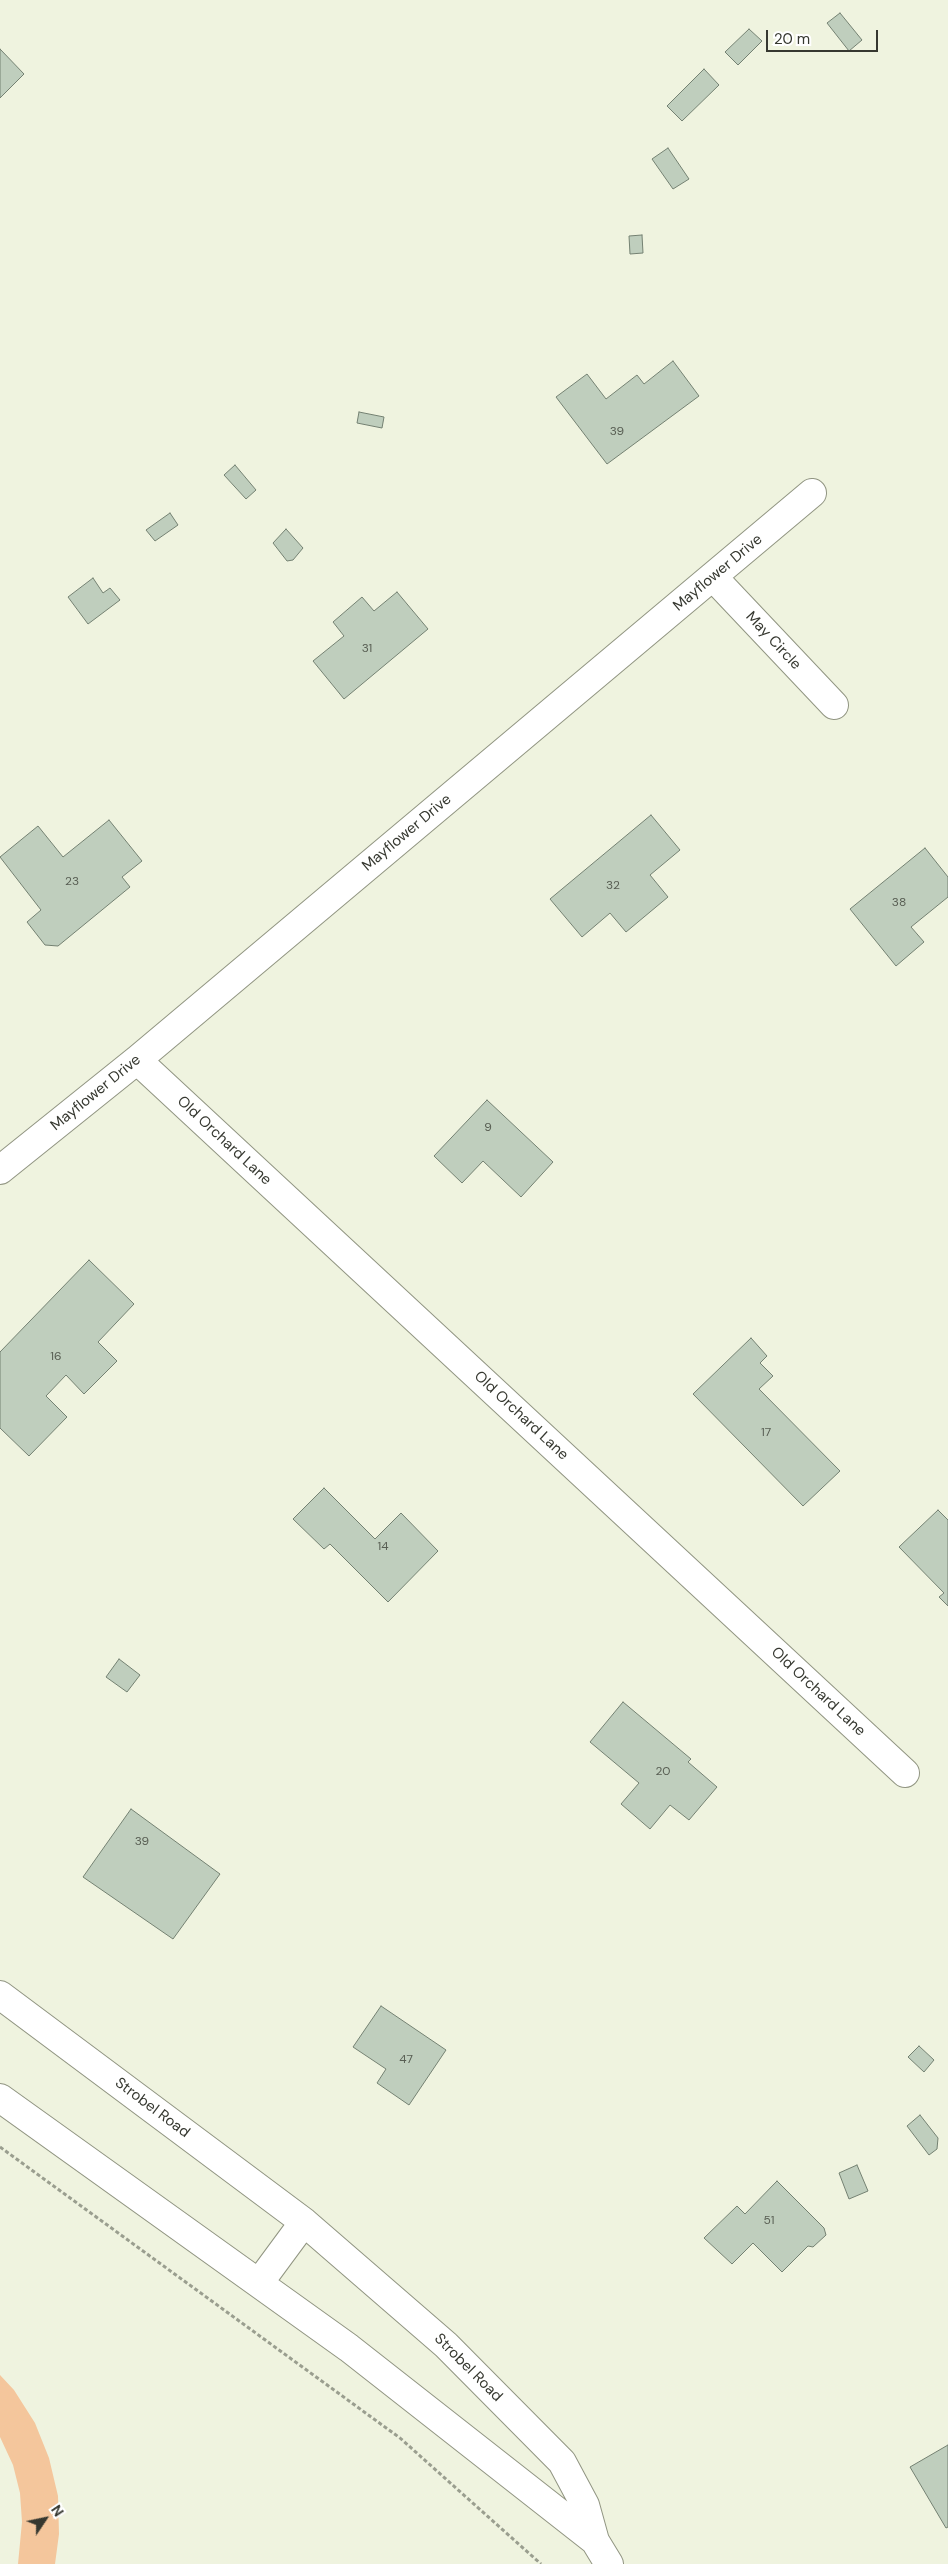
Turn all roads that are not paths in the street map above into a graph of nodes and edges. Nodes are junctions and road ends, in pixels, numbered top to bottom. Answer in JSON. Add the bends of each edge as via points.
{"nodes":[{"id":1,"x":812,"y":493,"type":"dead end"},
{"id":2,"x":713,"y":577,"type":"junction"},
{"id":3,"x":834,"y":704,"type":"dead end"},
{"id":4,"x":137,"y":1060,"type":"junction"},
{"id":5,"x":0,"y":1170,"type":"edge"},
{"id":6,"x":905,"y":1773,"type":"dead end"},
{"id":7,"x":0,"y":1995,"type":"edge"},
{"id":8,"x":0,"y":2098,"type":"edge"},
{"id":9,"x":304,"y":2222,"type":"junction"},
{"id":10,"x":259,"y":2283,"type":"junction"},
{"id":11,"x":602,"y":2553,"type":"edge"}],
"edges":[{"from":1,"to":2,"type":"street","name":"Mayflower Drive"},
{"from":2,"to":3,"type":"street","name":"May Circle"},
{"from":2,"to":4,"type":"street","name":"Mayflower Drive"},
{"from":4,"to":5,"type":"street","name":"Mayflower Drive"},
{"from":4,"to":6,"type":"street","name":"Old Orchard Lane"},
{"from":7,"to":9,"type":"street","name":"Strobel Road"},
{"from":8,"to":10,"type":"street","name":"Strobel Road"},
{"from":9,"to":10,"type":"street"},
{"from":9,"to":11,"type":"street","name":"Strobel Road","via":[[446,2345],[562,2462],[585,2505]]},
{"from":10,"to":11,"type":"street","name":"Strobel Road","via":[[349,2348]]}]}
